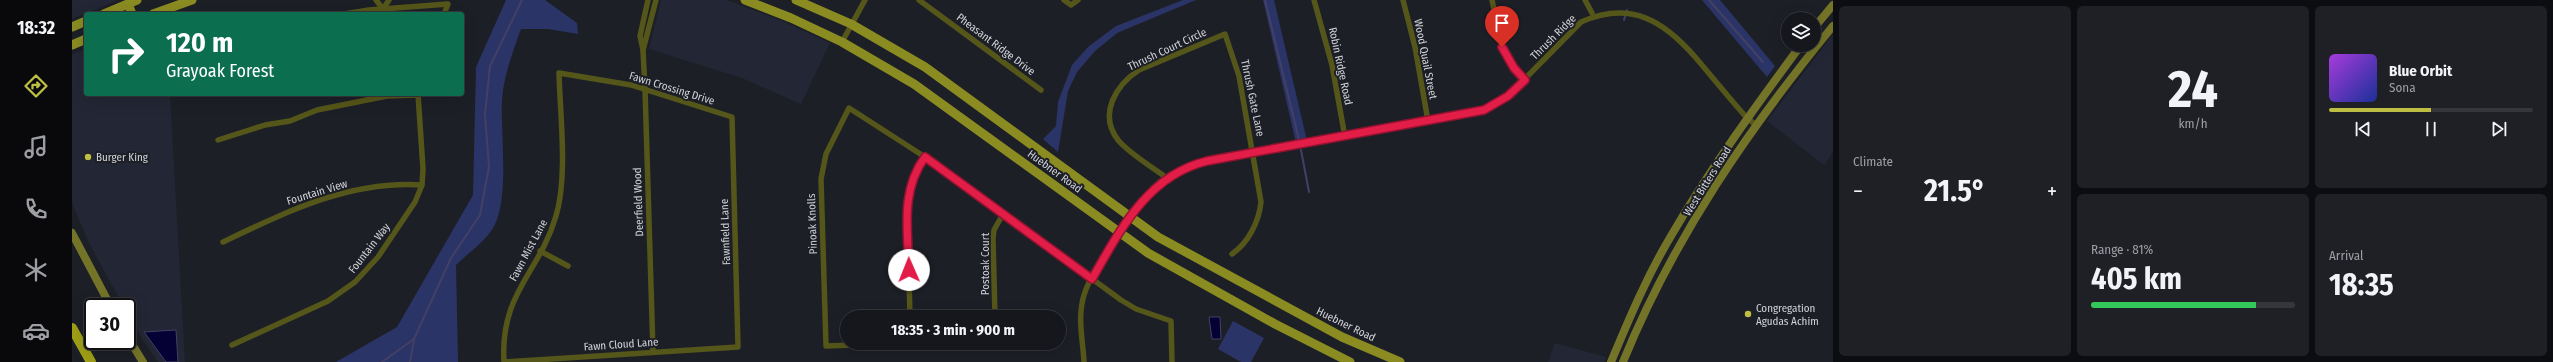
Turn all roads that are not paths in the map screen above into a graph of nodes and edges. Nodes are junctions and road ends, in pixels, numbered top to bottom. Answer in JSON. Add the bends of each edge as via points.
{"nodes":[{"id":1,"x":137,"y":0,"type":"edge"},
{"id":2,"x":192,"y":0,"type":"edge"},
{"id":3,"x":376,"y":0,"type":"edge"},
{"id":4,"x":389,"y":0,"type":"edge"},
{"id":5,"x":648,"y":0,"type":"edge"},
{"id":6,"x":656,"y":0,"type":"edge"},
{"id":7,"x":745,"y":0,"type":"edge"},
{"id":8,"x":796,"y":0,"type":"edge"},
{"id":9,"x":865,"y":0,"type":"edge"},
{"id":10,"x":918,"y":0,"type":"edge"},
{"id":11,"x":1064,"y":0,"type":"edge"},
{"id":12,"x":1078,"y":0,"type":"edge"},
{"id":13,"x":1314,"y":0,"type":"edge"},
{"id":14,"x":1403,"y":0,"type":"edge"},
{"id":15,"x":1492,"y":0,"type":"edge"},
{"id":16,"x":1585,"y":0,"type":"edge"},
{"id":17,"x":128,"y":4,"type":"junction"},
{"id":18,"x":1833,"y":5,"type":"edge"},
{"id":19,"x":1604,"y":8,"type":"dead end"},
{"id":20,"x":383,"y":9,"type":"junction"},
{"id":21,"x":109,"y":12,"type":"edge"},
{"id":22,"x":131,"y":12,"type":"edge"},
{"id":23,"x":158,"y":12,"type":"edge"},
{"id":24,"x":360,"y":12,"type":"edge"},
{"id":25,"x":445,"y":12,"type":"edge"},
{"id":26,"x":1592,"y":13,"type":"junction"},
{"id":27,"x":1657,"y":16,"type":"dead end"},
{"id":28,"x":1821,"y":20,"type":"edge"},
{"id":29,"x":84,"y":22,"type":"edge"},
{"id":30,"x":851,"y":24,"type":"junction"},
{"id":31,"x":1833,"y":26,"type":"edge"},
{"id":32,"x":72,"y":27,"type":"edge"},
{"id":33,"x":1225,"y":34,"type":"joint"},
{"id":34,"x":84,"y":41,"type":"edge"},
{"id":35,"x":842,"y":42,"type":"junction"},
{"id":36,"x":72,"y":45,"type":"edge"},
{"id":37,"x":643,"y":50,"type":"junction"},
{"id":38,"x":1796,"y":52,"type":"edge"},
{"id":39,"x":559,"y":73,"type":"joint"},
{"id":40,"x":1525,"y":80,"type":"junction"},
{"id":41,"x":645,"y":88,"type":"junction"},
{"id":42,"x":1042,"y":90,"type":"dead end"},
{"id":43,"x":387,"y":96,"type":"edge"},
{"id":44,"x":418,"y":96,"type":"edge"},
{"id":45,"x":732,"y":117,"type":"joint"},
{"id":46,"x":1747,"y":118,"type":"junction"},
{"id":47,"x":1428,"y":121,"type":"junction"},
{"id":48,"x":1756,"y":125,"type":"junction"},
{"id":49,"x":1345,"y":137,"type":"junction"},
{"id":50,"x":218,"y":140,"type":"dead end"},
{"id":51,"x":1254,"y":153,"type":"junction"},
{"id":52,"x":925,"y":157,"type":"junction"},
{"id":53,"x":1167,"y":178,"type":"junction"},
{"id":54,"x":422,"y":186,"type":"junction"},
{"id":55,"x":1003,"y":214,"type":"junction"},
{"id":56,"x":1132,"y":217,"type":"junction"},
{"id":57,"x":72,"y":233,"type":"edge"},
{"id":58,"x":1120,"y":233,"type":"junction"},
{"id":59,"x":223,"y":242,"type":"dead end"},
{"id":60,"x":540,"y":251,"type":"junction"},
{"id":61,"x":1232,"y":254,"type":"dead end"},
{"id":62,"x":568,"y":266,"type":"dead end"},
{"id":63,"x":1092,"y":279,"type":"junction"},
{"id":64,"x":106,"y":298,"type":"edge"},
{"id":65,"x":1637,"y":301,"type":"junction"},
{"id":66,"x":1648,"y":308,"type":"junction"},
{"id":67,"x":910,"y":310,"type":"edge"},
{"id":68,"x":995,"y":310,"type":"edge"},
{"id":69,"x":72,"y":328,"type":"edge"},
{"id":70,"x":232,"y":345,"type":"dead end"},
{"id":71,"x":840,"y":346,"type":"edge"},
{"id":72,"x":738,"y":347,"type":"joint"},
{"id":73,"x":136,"y":350,"type":"edge"},
{"id":74,"x":653,"y":352,"type":"junction"},
{"id":75,"x":91,"y":362,"type":"edge"},
{"id":76,"x":143,"y":362,"type":"edge"},
{"id":77,"x":504,"y":362,"type":"edge"},
{"id":78,"x":1084,"y":362,"type":"edge"},
{"id":79,"x":1172,"y":362,"type":"edge"},
{"id":80,"x":1350,"y":362,"type":"edge"},
{"id":81,"x":1400,"y":362,"type":"edge"},
{"id":82,"x":1611,"y":362,"type":"edge"},
{"id":83,"x":1624,"y":362,"type":"edge"}],
"edges":[{"from":1,"to":17,"type":"main road"},
{"from":2,"to":23,"type":"main road"},
{"from":3,"to":20,"type":"street"},
{"from":4,"to":20,"type":"street"},
{"from":5,"to":37,"type":"street","name":"Deerfield Wood","via":[[640,31]]},
{"from":6,"to":37,"type":"street","name":"Deerfield Wood"},
{"from":7,"to":35,"type":"main road","name":"Huebner Road"},
{"from":8,"to":30,"type":"main road","name":"Huebner Road"},
{"from":9,"to":30,"type":"street"},
{"from":10,"to":42,"type":"street","name":"Pheasant Ridge Drive"},
{"from":11,"to":12,"type":"street","via":[[1071,5]]},
{"from":13,"to":49,"type":"street","name":"Robin Ridge Road","via":[[1332,64]]},
{"from":14,"to":47,"type":"street","name":"Wood Quail Street","via":[[1415,47]]},
{"from":15,"to":40,"type":"street","via":[[1504,53]]},
{"from":16,"to":26,"type":"street"},
{"from":17,"to":21,"type":"main road"},
{"from":17,"to":22,"type":"main road"},
{"from":18,"to":28,"type":"main road"},
{"from":19,"to":26,"type":"street","name":"Thrush Ridge"},
{"from":20,"to":24,"type":"street"},
{"from":20,"to":25,"type":"street","via":[[448,4]]},
{"from":26,"to":40,"type":"street","name":"Thrush Ridge"},
{"from":27,"to":46,"type":"street"},
{"from":29,"to":32,"type":"main road"},
{"from":30,"to":35,"type":"street"},
{"from":30,"to":56,"type":"main road","name":"Huebner Road","via":[[924,67]]},
{"from":31,"to":48,"type":"main road","name":"West Bitters Road"},
{"from":33,"to":51,"type":"street","name":"Thrush Gate Lane","via":[[1238,71]]},
{"from":33,"to":53,"type":"street","name":"Thrush Court Circle","via":[[1139,70],[1128,77],[1113,96],[1110,113],[1112,127],[1118,139]]},
{"from":34,"to":36,"type":"main road"},
{"from":35,"to":58,"type":"main road","name":"Huebner Road","via":[[920,88]]},
{"from":37,"to":41,"type":"street","name":"Deerfield Wood"},
{"from":38,"to":46,"type":"main road","name":"West Bitters Road"},
{"from":39,"to":41,"type":"street","name":"Fawn Crossing Drive"},
{"from":39,"to":60,"type":"street","name":"Fawn Mist Lane","via":[[562,188],[557,215]]},
{"from":40,"to":47,"type":"street","name":"Thrush Ridge","via":[[1508,96],[1489,108],[1476,113]]},
{"from":41,"to":45,"type":"street","name":"Fawn Crossing Drive"},
{"from":41,"to":74,"type":"street","name":"Deerfield Wood"},
{"from":43,"to":50,"type":"street","via":[[317,110],[290,121],[265,124]]},
{"from":44,"to":54,"type":"street","name":"Fountain Way"},
{"from":45,"to":72,"type":"street","name":"Fawnfield Lane"},
{"from":46,"to":48,"type":"street"},
{"from":46,"to":65,"type":"main road","name":"West Bitters Road","via":[[1670,237]]},
{"from":47,"to":49,"type":"street","name":"Thrush Ridge"},
{"from":48,"to":66,"type":"main road","name":"West Bitters Road","via":[[1682,243]]},
{"from":49,"to":51,"type":"street","name":"Thrush Ridge"},
{"from":51,"to":53,"type":"street","name":"Thrush Ridge","via":[[1196,163]]},
{"from":51,"to":61,"type":"street","name":"Thrush Gate Lane","via":[[1261,192],[1260,211],[1244,244]]},
{"from":52,"to":55,"type":"street"},
{"from":52,"to":67,"type":"street","via":[[912,178],[907,201]]},
{"from":52,"to":71,"type":"street","name":"Pinoak Knolls","via":[[849,108],[826,154],[820,178],[826,346]]},
{"from":53,"to":56,"type":"street","name":"Thrush Ridge","via":[[1156,186]]},
{"from":54,"to":59,"type":"street","name":"Fountain View","via":[[402,184],[323,198],[285,212]]},
{"from":54,"to":70,"type":"street","name":"Fountain Way","via":[[415,202],[378,257],[355,282],[328,300]]},
{"from":55,"to":63,"type":"street"},
{"from":55,"to":68,"type":"street","name":"Postoak Court","via":[[994,230],[993,239]]},
{"from":56,"to":58,"type":"street","name":"Thrush Ridge"},
{"from":56,"to":81,"type":"main road","name":"Huebner Road","via":[[1158,237],[1277,303],[1342,337]]},
{"from":57,"to":64,"type":"main road"},
{"from":58,"to":63,"type":"street","name":"Thrush Ridge"},
{"from":58,"to":80,"type":"main road","name":"Huebner Road","via":[[1187,276]]},
{"from":60,"to":62,"type":"street"},
{"from":60,"to":77,"type":"street","name":"Fawn Mist Lane","via":[[509,310],[504,334]]},
{"from":63,"to":78,"type":"street","name":"Thrush Ridge","via":[[1084,296],[1081,311]]},
{"from":63,"to":79,"type":"street","via":[[1136,309],[1171,321]]},
{"from":65,"to":66,"type":"main road"},
{"from":65,"to":82,"type":"main road","name":"West Bitters Road"},
{"from":66,"to":83,"type":"main road","name":"West Bitters Road"},
{"from":69,"to":75,"type":"highway"},
{"from":72,"to":74,"type":"street","name":"Fawn Cloud Lane"},
{"from":73,"to":76,"type":"main road"},
{"from":74,"to":77,"type":"street","name":"Fawn Cloud Lane"}]}
